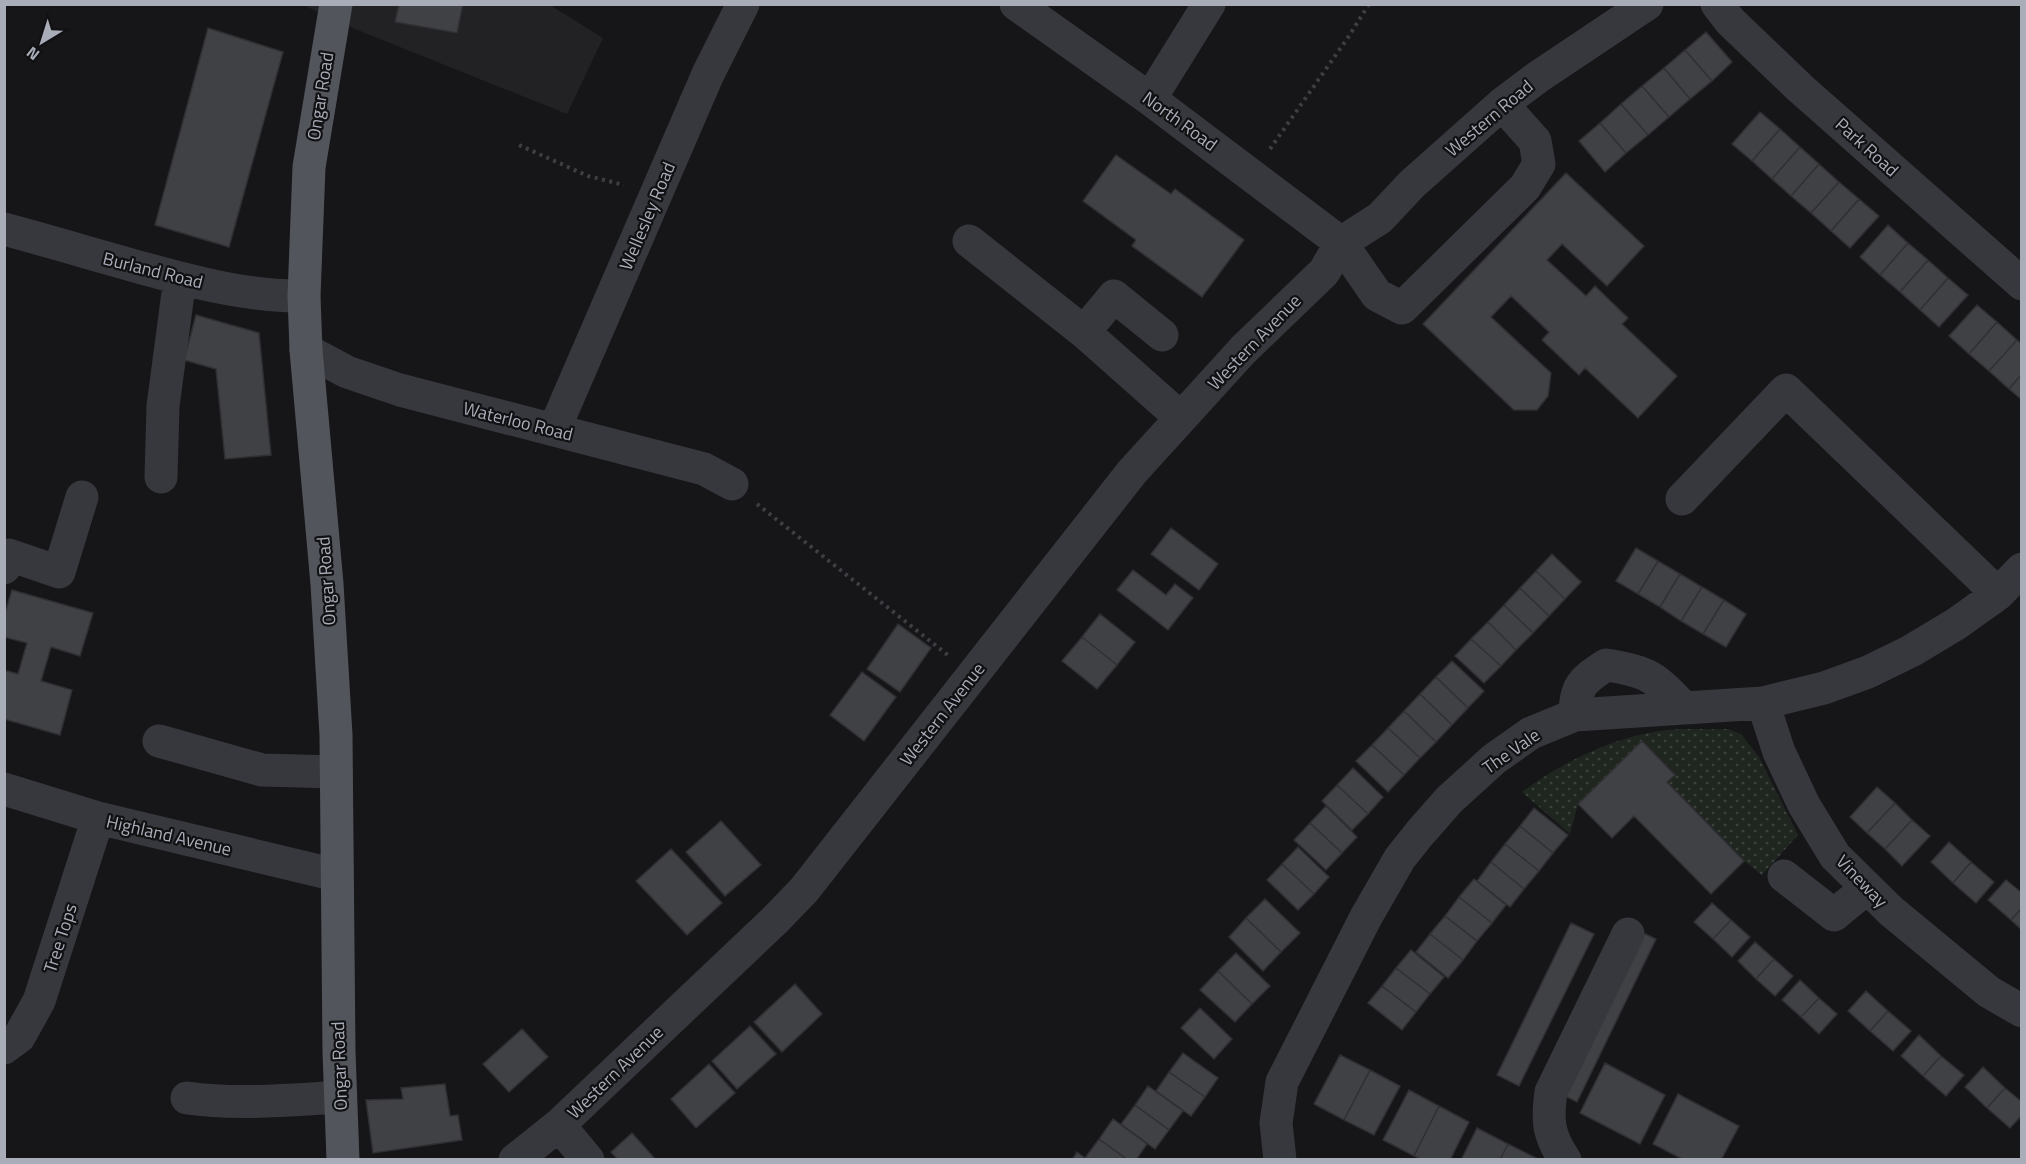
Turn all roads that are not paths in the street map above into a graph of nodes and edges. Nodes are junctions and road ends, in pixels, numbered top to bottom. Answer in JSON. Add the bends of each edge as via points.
{"nodes":[{"id":1,"x":336,"y":4,"type":"edge"},
{"id":2,"x":743,"y":4,"type":"edge"},
{"id":3,"x":1016,"y":4,"type":"edge"},
{"id":4,"x":1209,"y":4,"type":"edge"},
{"id":5,"x":1647,"y":4,"type":"edge"},
{"id":6,"x":1717,"y":4,"type":"edge"},
{"id":7,"x":1150,"y":99,"type":"junction"},
{"id":8,"x":1502,"y":104,"type":"junction"},
{"id":9,"x":4,"y":229,"type":"edge"},
{"id":10,"x":969,"y":241,"type":"dead end"},
{"id":11,"x":1341,"y":243,"type":"junction"},
{"id":12,"x":180,"y":279,"type":"junction"},
{"id":13,"x":2022,"y":285,"type":"edge"},
{"id":14,"x":304,"y":296,"type":"junction"},
{"id":15,"x":1084,"y":332,"type":"junction"},
{"id":16,"x":1162,"y":335,"type":"dead end"},
{"id":17,"x":306,"y":350,"type":"junction"},
{"id":18,"x":1181,"y":418,"type":"junction"},
{"id":19,"x":554,"y":430,"type":"junction"},
{"id":20,"x":161,"y":477,"type":"dead end"},
{"id":21,"x":732,"y":484,"type":"road end"},
{"id":22,"x":82,"y":497,"type":"dead end"},
{"id":23,"x":1682,"y":499,"type":"dead end"},
{"id":24,"x":4,"y":568,"type":"edge"},
{"id":25,"x":2022,"y":569,"type":"edge"},
{"id":26,"x":1998,"y":594,"type":"junction"},
{"id":27,"x":1763,"y":703,"type":"junction"},
{"id":28,"x":1683,"y":707,"type":"junction"},
{"id":29,"x":1575,"y":715,"type":"junction"},
{"id":30,"x":159,"y":741,"type":"dead end"},
{"id":31,"x":336,"y":772,"type":"junction"},
{"id":32,"x":4,"y":789,"type":"edge"},
{"id":33,"x":98,"y":818,"type":"junction"},
{"id":34,"x":336,"y":874,"type":"junction"},
{"id":35,"x":1784,"y":876,"type":"dead end"},
{"id":36,"x":1867,"y":888,"type":"junction"},
{"id":37,"x":1628,"y":934,"type":"dead end"},
{"id":38,"x":2022,"y":1011,"type":"edge"},
{"id":39,"x":4,"y":1048,"type":"edge"},
{"id":40,"x":340,"y":1097,"type":"junction"},
{"id":41,"x":187,"y":1098,"type":"dead end"},
{"id":42,"x":559,"y":1125,"type":"junction"},
{"id":43,"x":344,"y":1160,"type":"edge"},
{"id":44,"x":515,"y":1160,"type":"edge"},
{"id":45,"x":588,"y":1160,"type":"edge"},
{"id":46,"x":1280,"y":1160,"type":"edge"},
{"id":47,"x":1565,"y":1160,"type":"edge"}],
"edges":[{"from":1,"to":14,"type":"main road","name":"Ongar Road","via":[[309,167]]},
{"from":2,"to":19,"type":"street","name":"Wellesley Road","via":[[708,74]]},
{"from":3,"to":7,"type":"street","name":"North Road"},
{"from":4,"to":7,"type":"street"},
{"from":5,"to":8,"type":"street","name":"Western Road"},
{"from":6,"to":13,"type":"street","name":"Park Road","via":[[1800,88]]},
{"from":7,"to":11,"type":"street","name":"North Road"},
{"from":8,"to":11,"type":"street","name":"Western Road","via":[[1380,218]]},
{"from":8,"to":11,"type":"street","name":"North Road","via":[[1535,141],[1539,164],[1525,187],[1402,309],[1377,295]]},
{"from":9,"to":12,"type":"street","name":"Burland Road"},
{"from":10,"to":15,"type":"street"},
{"from":11,"to":18,"type":"street","name":"Western Avenue","via":[[1324,272],[1243,350]]},
{"from":12,"to":14,"type":"street","name":"Burland Road"},
{"from":12,"to":20,"type":"street","via":[[163,406]]},
{"from":14,"to":17,"type":"main road","name":"Ongar Road"},
{"from":15,"to":16,"type":"street","via":[[1114,296]]},
{"from":15,"to":18,"type":"street"},
{"from":17,"to":19,"type":"street","name":"Waterloo Road","via":[[347,372],[400,390]]},
{"from":17,"to":31,"type":"main road","name":"Ongar Road","via":[[327,584]]},
{"from":18,"to":42,"type":"street","name":"Western Avenue","via":[[1082,534],[797,897]]},
{"from":19,"to":21,"type":"street","name":"Waterloo Road","via":[[704,468]]},
{"from":22,"to":24,"type":"street","via":[[59,572],[9,555]]},
{"from":23,"to":26,"type":"street","via":[[1786,390]]},
{"from":25,"to":26,"type":"street","name":"The Vale"},
{"from":26,"to":27,"type":"street","name":"The Vale","via":[[1911,651],[1868,672]]},
{"from":27,"to":28,"type":"street","name":"The Vale"},
{"from":27,"to":36,"type":"street","name":"Vineway","via":[[1779,752],[1804,805],[1835,856]]},
{"from":28,"to":29,"type":"street","name":"The Vale"},
{"from":28,"to":29,"type":"street","via":[[1658,681],[1632,669],[1606,665],[1585,679],[1575,701]]},
{"from":29,"to":46,"type":"street","name":"The Vale","via":[[1531,733],[1494,759],[1449,800],[1400,858],[1282,1082],[1276,1123]]},
{"from":30,"to":31,"type":"street","via":[[262,770]]},
{"from":31,"to":34,"type":"main road","name":"Ongar Road"},
{"from":32,"to":33,"type":"street","name":"Highland Avenue"},
{"from":33,"to":34,"type":"street","name":"Highland Avenue"},
{"from":33,"to":39,"type":"street","name":"Tree Tops","via":[[39,1001],[19,1037]]},
{"from":34,"to":40,"type":"main road","name":"Ongar Road"},
{"from":35,"to":36,"type":"street","via":[[1834,915]]},
{"from":36,"to":38,"type":"street","name":"Vineway","via":[[1989,992]]},
{"from":37,"to":47,"type":"street","via":[[1551,1092],[1549,1131]]},
{"from":40,"to":41,"type":"street","via":[[273,1101]]},
{"from":40,"to":43,"type":"main road","name":"Ongar Road"},
{"from":42,"to":44,"type":"street","name":"Western Avenue"},
{"from":42,"to":45,"type":"street"}]}
